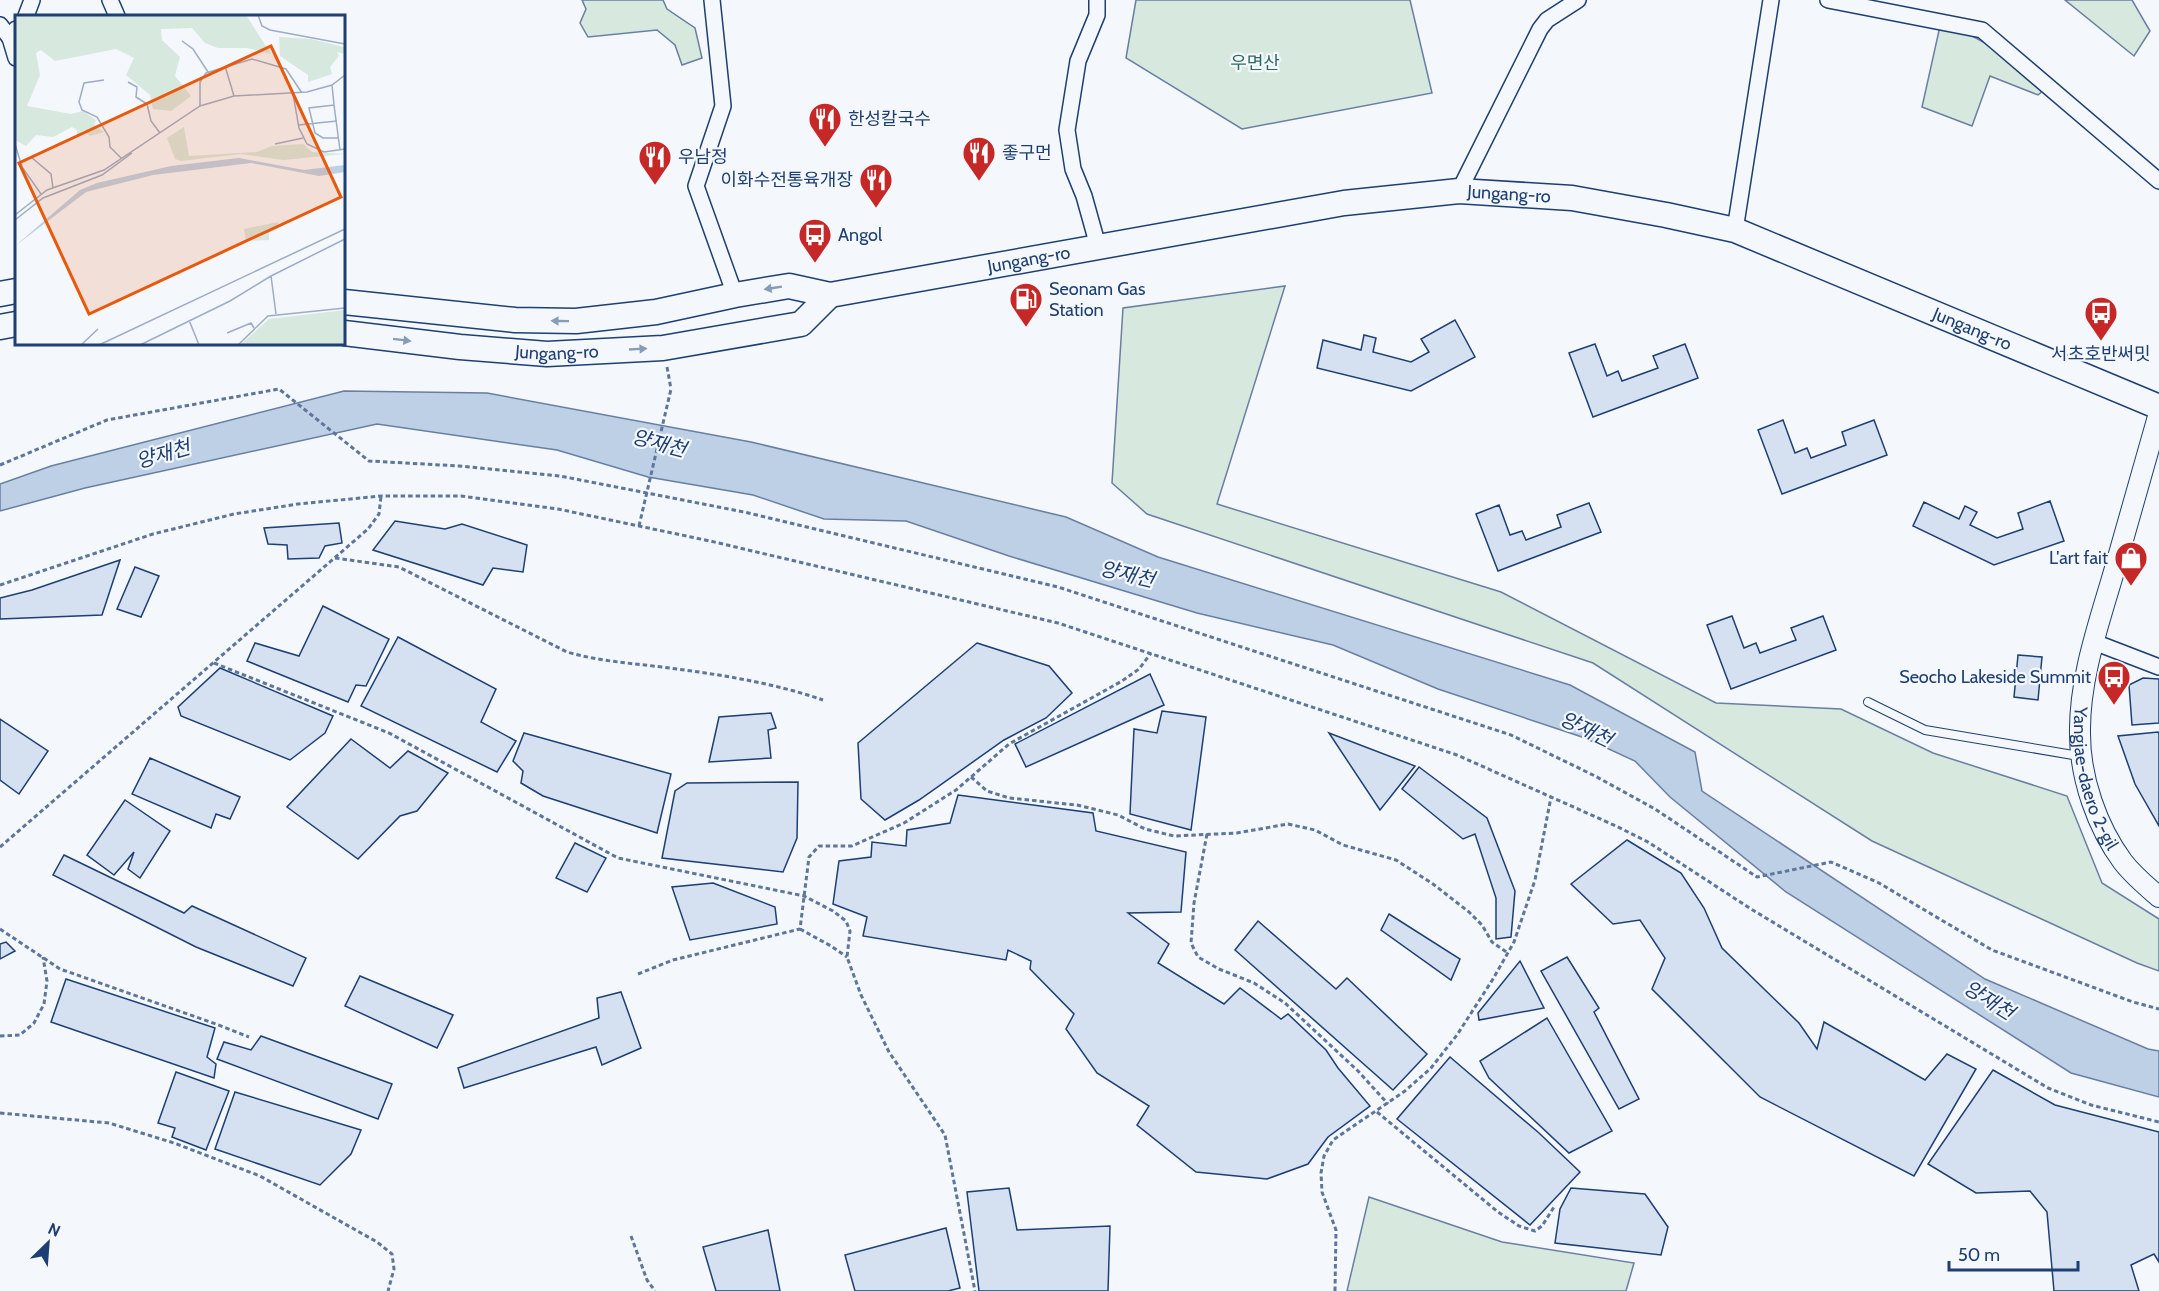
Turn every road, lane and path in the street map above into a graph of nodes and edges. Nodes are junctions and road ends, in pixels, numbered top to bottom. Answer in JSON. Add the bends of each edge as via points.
{"nodes":[{"id":1,"x":32,"y":0,"type":"edge"},
{"id":2,"x":110,"y":0,"type":"edge"},
{"id":3,"x":712,"y":0,"type":"edge"},
{"id":4,"x":1097,"y":0,"type":"edge"},
{"id":5,"x":1578,"y":0,"type":"edge"},
{"id":6,"x":1771,"y":0,"type":"edge"},
{"id":7,"x":1828,"y":0,"type":"edge"},
{"id":8,"x":26,"y":15,"type":"edge"},
{"id":9,"x":117,"y":15,"type":"edge"},
{"id":10,"x":0,"y":25,"type":"edge"},
{"id":11,"x":13,"y":33,"type":"edge"},
{"id":12,"x":15,"y":50,"type":"edge"},
{"id":13,"x":2159,"y":181,"type":"edge"},
{"id":14,"x":1459,"y":191,"type":"junction"},
{"id":15,"x":1735,"y":230,"type":"junction"},
{"id":16,"x":1098,"y":246,"type":"junction"},
{"id":17,"x":15,"y":291,"type":"edge"},
{"id":18,"x":0,"y":294,"type":"edge"},
{"id":19,"x":735,"y":295,"type":"junction"},
{"id":20,"x":830,"y":295,"type":"junction"},
{"id":21,"x":345,"y":302,"type":"edge"},
{"id":22,"x":15,"y":324,"type":"edge"},
{"id":23,"x":0,"y":327,"type":"edge"},
{"id":24,"x":345,"y":333,"type":"edge"},
{"id":25,"x":671,"y":389,"type":"dead end"},
{"id":26,"x":2159,"y":407,"type":"edge"},
{"id":27,"x":2159,"y":413,"type":"edge"},
{"id":28,"x":0,"y":465,"type":"edge"},
{"id":29,"x":381,"y":496,"type":"junction"},
{"id":30,"x":639,"y":526,"type":"junction"},
{"id":31,"x":335,"y":558,"type":"junction"},
{"id":32,"x":0,"y":585,"type":"edge"},
{"id":33,"x":2094,"y":642,"type":"junction"},
{"id":34,"x":1151,"y":653,"type":"junction"},
{"id":35,"x":214,"y":663,"type":"junction"},
{"id":36,"x":2159,"y":667,"type":"edge"},
{"id":37,"x":823,"y":700,"type":"dead end"},
{"id":38,"x":1868,"y":702,"type":"dead end"},
{"id":39,"x":2081,"y":756,"type":"junction"},
{"id":40,"x":971,"y":777,"type":"junction"},
{"id":41,"x":1551,"y":797,"type":"junction"},
{"id":42,"x":1207,"y":834,"type":"junction"},
{"id":43,"x":0,"y":847,"type":"edge"},
{"id":44,"x":804,"y":897,"type":"junction"},
{"id":45,"x":2159,"y":897,"type":"edge"},
{"id":46,"x":0,"y":929,"type":"edge"},
{"id":47,"x":800,"y":929,"type":"junction"},
{"id":48,"x":1508,"y":953,"type":"junction"},
{"id":49,"x":44,"y":957,"type":"junction"},
{"id":50,"x":847,"y":957,"type":"junction"},
{"id":51,"x":638,"y":974,"type":"dead end"},
{"id":52,"x":2159,"y":1009,"type":"edge"},
{"id":53,"x":0,"y":1036,"type":"edge"},
{"id":54,"x":249,"y":1037,"type":"dead end"},
{"id":55,"x":1388,"y":1104,"type":"junction"},
{"id":56,"x":1377,"y":1112,"type":"junction"},
{"id":57,"x":0,"y":1113,"type":"edge"},
{"id":58,"x":2159,"y":1122,"type":"edge"},
{"id":59,"x":1554,"y":1207,"type":"dead end"},
{"id":60,"x":631,"y":1236,"type":"dead end"},
{"id":61,"x":388,"y":1291,"type":"edge"},
{"id":62,"x":656,"y":1291,"type":"edge"},
{"id":63,"x":975,"y":1291,"type":"edge"},
{"id":64,"x":1335,"y":1291,"type":"edge"}],
"edges":[{"from":1,"to":8,"type":"street"},
{"from":2,"to":9,"type":"street"},
{"from":3,"to":19,"type":"street","via":[[723,106],[696,186]]},
{"from":4,"to":16,"type":"street","via":[[1097,15],[1078,61],[1067,130],[1073,169]]},
{"from":5,"to":14,"type":"street","via":[[1540,29]]},
{"from":6,"to":15,"type":"street"},
{"from":7,"to":13,"type":"street","via":[[1982,30]]},
{"from":10,"to":11,"type":"street"},
{"from":11,"to":12,"type":"street"},
{"from":14,"to":15,"type":"main road","name":"Jungang-ro","via":[[1572,198]]},
{"from":14,"to":16,"type":"main road","name":"Jungang-ro","via":[[1344,203]]},
{"from":15,"to":26,"type":"main road","name":"Jungang-ro"},
{"from":16,"to":20,"type":"main road","name":"Jungang-ro"},
{"from":17,"to":18,"type":"main road"},
{"from":20,"to":19,"type":"main road","name":"Jungang-ro","one_way":true,"via":[[789,286]]},
{"from":19,"to":21,"type":"main road","name":"Jungang-ro","one_way":true,"via":[[656,312],[576,321],[515,320]]},
{"from":24,"to":20,"type":"main road","name":"Jungang-ro","one_way":true,"via":[[547,354],[663,348],[801,324]]},
{"from":22,"to":23,"type":"main road"},
{"from":25,"to":30,"type":"path","bridge":true},
{"from":27,"to":33,"type":"street","name":"Yangjae-daero 2-gil"},
{"from":28,"to":52,"type":"path","via":[[107,420],[279,389],[369,461],[560,476],[744,512],[1058,587],[1511,735],[1655,809],[1758,877],[1831,862],[1879,884],[1992,950]]},
{"from":29,"to":30,"type":"path","via":[[461,496],[558,509]]},
{"from":29,"to":31,"type":"path","via":[[379,514]]},
{"from":29,"to":32,"type":"path","via":[[234,514],[153,534]]},
{"from":30,"to":34,"type":"path","via":[[1058,623]]},
{"from":31,"to":35,"type":"path"},
{"from":31,"to":37,"type":"path","via":[[399,567],[586,658],[715,674],[788,688]]},
{"from":33,"to":36,"type":"street"},
{"from":33,"to":39,"type":"street","name":"Yangjae-daero 2-gil","via":[[2082,710]]},
{"from":34,"to":40,"type":"path","via":[[1139,669],[1122,681],[1009,744]]},
{"from":34,"to":41,"type":"path","via":[[1456,755]]},
{"from":35,"to":43,"type":"path"},
{"from":35,"to":44,"type":"path","via":[[389,733],[618,858]]},
{"from":38,"to":39,"type":"lane","via":[[1925,729]]},
{"from":39,"to":45,"type":"street","name":"Yangjae-daero 2-gil","via":[[2094,808],[2107,836],[2123,862]]},
{"from":40,"to":42,"type":"path","via":[[987,791],[1009,798],[1077,805],[1174,836]]},
{"from":40,"to":44,"type":"path","via":[[904,823],[852,846],[819,846],[809,857]]},
{"from":41,"to":48,"type":"path","via":[[1535,880]]},
{"from":41,"to":58,"type":"path","via":[[1648,842],[1760,915],[2048,1088]]},
{"from":42,"to":48,"type":"path","via":[[1288,824],[1396,860],[1468,912],[1492,942]]},
{"from":42,"to":55,"type":"path","via":[[1191,943],[1198,957],[1254,983],[1285,1003]]},
{"from":44,"to":47,"type":"path"},
{"from":44,"to":50,"type":"path","via":[[846,921],[850,931]]},
{"from":46,"to":49,"type":"path"},
{"from":47,"to":50,"type":"path"},
{"from":47,"to":51,"type":"path","via":[[673,960]]},
{"from":48,"to":55,"type":"path","via":[[1451,1043],[1431,1068]]},
{"from":49,"to":53,"type":"path","via":[[44,1004],[34,1023],[20,1035]]},
{"from":49,"to":54,"type":"path","via":[[60,969]]},
{"from":50,"to":63,"type":"path","via":[[889,1052],[945,1135]]},
{"from":55,"to":56,"type":"path"},
{"from":56,"to":59,"type":"path","via":[[1519,1226],[1534,1231]]},
{"from":56,"to":64,"type":"path","via":[[1333,1140],[1324,1156],[1322,1192],[1336,1230]]},
{"from":57,"to":61,"type":"path","via":[[108,1123],[260,1176],[392,1254],[394,1269]]},
{"from":60,"to":62,"type":"path","via":[[647,1280]]}]}
